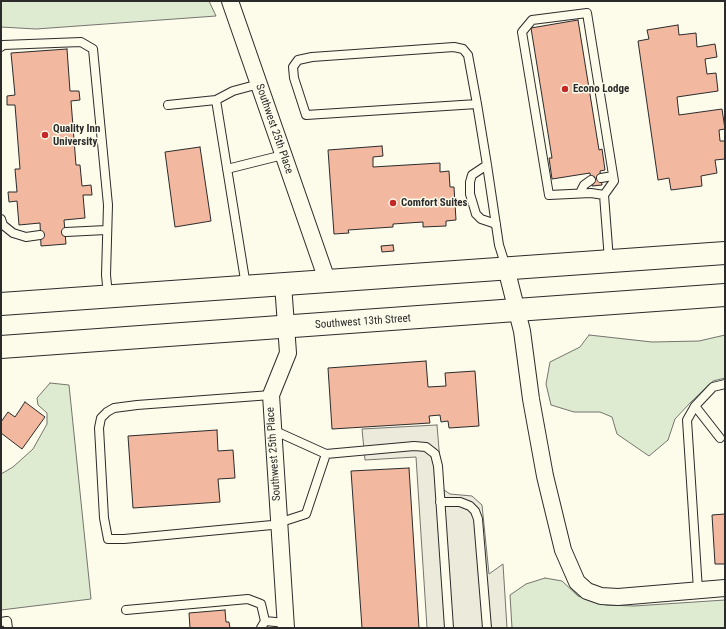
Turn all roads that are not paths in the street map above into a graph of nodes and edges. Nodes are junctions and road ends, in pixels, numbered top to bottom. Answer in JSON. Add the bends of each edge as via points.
{"nodes":[{"id":1,"x":230,"y":1,"type":"edge"},
{"id":2,"x":1,"y":47,"type":"edge"},
{"id":3,"x":259,"y":84,"type":"junction"},
{"id":4,"x":216,"y":100,"type":"junction"},
{"id":5,"x":478,"y":104,"type":"junction"},
{"id":6,"x":168,"y":105,"type":"dead end"},
{"id":7,"x":283,"y":155,"type":"junction"},
{"id":8,"x":488,"y":165,"type":"junction"},
{"id":9,"x":227,"y":169,"type":"junction"},
{"id":10,"x":613,"y":176,"type":"junction"},
{"id":11,"x":601,"y":178,"type":"dead end"},
{"id":12,"x":591,"y":180,"type":"dead end"},
{"id":13,"x":580,"y":193,"type":"junction"},
{"id":14,"x":604,"y":195,"type":"junction"},
{"id":15,"x":1,"y":219,"type":"edge"},
{"id":16,"x":496,"y":224,"type":"junction"},
{"id":17,"x":106,"y":230,"type":"junction"},
{"id":18,"x":66,"y":232,"type":"dead end"},
{"id":19,"x":40,"y":235,"type":"dead end"},
{"id":20,"x":725,"y":253,"type":"edge"},
{"id":21,"x":610,"y":261,"type":"junction"},
{"id":22,"x":506,"y":268,"type":"junction"},
{"id":23,"x":327,"y":280,"type":"junction"},
{"id":24,"x":283,"y":284,"type":"junction"},
{"id":25,"x":246,"y":286,"type":"junction"},
{"id":26,"x":725,"y":295,"type":"edge"},
{"id":27,"x":108,"y":296,"type":"junction"},
{"id":28,"x":1,"y":304,"type":"edge"},
{"id":29,"x":517,"y":310,"type":"junction"},
{"id":30,"x":286,"y":327,"type":"junction"},
{"id":31,"x":1,"y":347,"type":"edge"},
{"id":32,"x":725,"y":384,"type":"edge"},
{"id":33,"x":271,"y":395,"type":"junction"},
{"id":34,"x":695,"y":406,"type":"junction"},
{"id":35,"x":272,"y":429,"type":"junction"},
{"id":36,"x":720,"y":438,"type":"dead end"},
{"id":37,"x":326,"y":454,"type":"junction"},
{"id":38,"x":440,"y":502,"type":"junction"},
{"id":39,"x":279,"y":522,"type":"junction"},
{"id":40,"x":725,"y":588,"type":"edge"},
{"id":41,"x":698,"y":590,"type":"junction"},
{"id":42,"x":126,"y":610,"type":"dead end"},
{"id":43,"x":1,"y":622,"type":"edge"},
{"id":44,"x":263,"y":624,"type":"edge"},
{"id":45,"x":286,"y":625,"type":"edge"},
{"id":46,"x":8,"y":628,"type":"edge"},
{"id":47,"x":449,"y":628,"type":"edge"},
{"id":48,"x":486,"y":628,"type":"edge"}],
"edges":[{"from":1,"to":3,"type":"street","name":"Southwest 25th Place"},
{"from":2,"to":17,"type":"lane","via":[[81,42],[93,49],[108,205]]},
{"from":3,"to":4,"type":"lane","via":[[233,91]]},
{"from":3,"to":7,"type":"street","name":"Southwest 25th Place"},
{"from":4,"to":6,"type":"lane"},
{"from":4,"to":9,"type":"lane"},
{"from":5,"to":5,"type":"lane","via":[[468,55],[463,49],[454,47],[312,57],[298,60],[293,67],[306,115]]},
{"from":5,"to":8,"type":"lane"},
{"from":7,"to":9,"type":"lane"},
{"from":7,"to":23,"type":"street","name":"Southwest 25th Place"},
{"from":8,"to":16,"type":"lane"},
{"from":8,"to":16,"type":"lane","via":[[472,175],[470,194],[480,219]]},
{"from":9,"to":25,"type":"lane"},
{"from":10,"to":11,"type":"lane"},
{"from":10,"to":13,"type":"lane","via":[[587,13],[532,20],[522,32],[549,195]]},
{"from":10,"to":14,"type":"lane","via":[[614,182]]},
{"from":12,"to":13,"type":"lane","via":[[584,185]]},
{"from":13,"to":14,"type":"lane"},
{"from":14,"to":21,"type":"lane"},
{"from":15,"to":19,"type":"lane","via":[[13,233],[26,237]]},
{"from":16,"to":22,"type":"lane"},
{"from":17,"to":18,"type":"lane"},
{"from":17,"to":27,"type":"lane"},
{"from":20,"to":21,"type":"main road"},
{"from":21,"to":22,"type":"main road"},
{"from":22,"to":23,"type":"main road"},
{"from":22,"to":29,"type":"street"},
{"from":23,"to":24,"type":"main road"},
{"from":24,"to":25,"type":"main road"},
{"from":24,"to":30,"type":"street","name":"Southwest 25th Place"},
{"from":25,"to":27,"type":"main road"},
{"from":26,"to":29,"type":"main road","name":"Southwest 13th Street"},
{"from":27,"to":28,"type":"main road"},
{"from":29,"to":30,"type":"main road","name":"Southwest 13th Street"},
{"from":29,"to":41,"type":"street","via":[[546,476],[563,550],[577,582],[587,591],[601,596],[618,597]]},
{"from":30,"to":31,"type":"main road","name":"Southwest 13th Street"},
{"from":30,"to":33,"type":"street","name":"Southwest 25th Place","via":[[288,353]]},
{"from":32,"to":34,"type":"lane","via":[[713,387]]},
{"from":33,"to":35,"type":"street","name":"Southwest 25th Place"},
{"from":33,"to":39,"type":"lane","via":[[137,405],[114,408],[107,412],[101,418],[99,428],[104,518],[108,538],[124,539],[272,525]]},
{"from":34,"to":36,"type":"lane"},
{"from":34,"to":41,"type":"lane","via":[[687,420]]},
{"from":35,"to":37,"type":"lane"},
{"from":35,"to":39,"type":"street","name":"Southwest 25th Place"},
{"from":37,"to":38,"type":"lane","via":[[426,447],[435,454]]},
{"from":37,"to":39,"type":"lane","via":[[306,514]]},
{"from":38,"to":47,"type":"lane"},
{"from":38,"to":48,"type":"lane","via":[[460,502],[470,506],[478,519]]},
{"from":39,"to":45,"type":"street","name":"Southwest 25th Place"},
{"from":40,"to":41,"type":"street"},
{"from":42,"to":44,"type":"lane","via":[[248,599],[261,604]]},
{"from":43,"to":46,"type":"lane","via":[[7,621]]},
{"from":44,"to":45,"type":"lane"}]}
